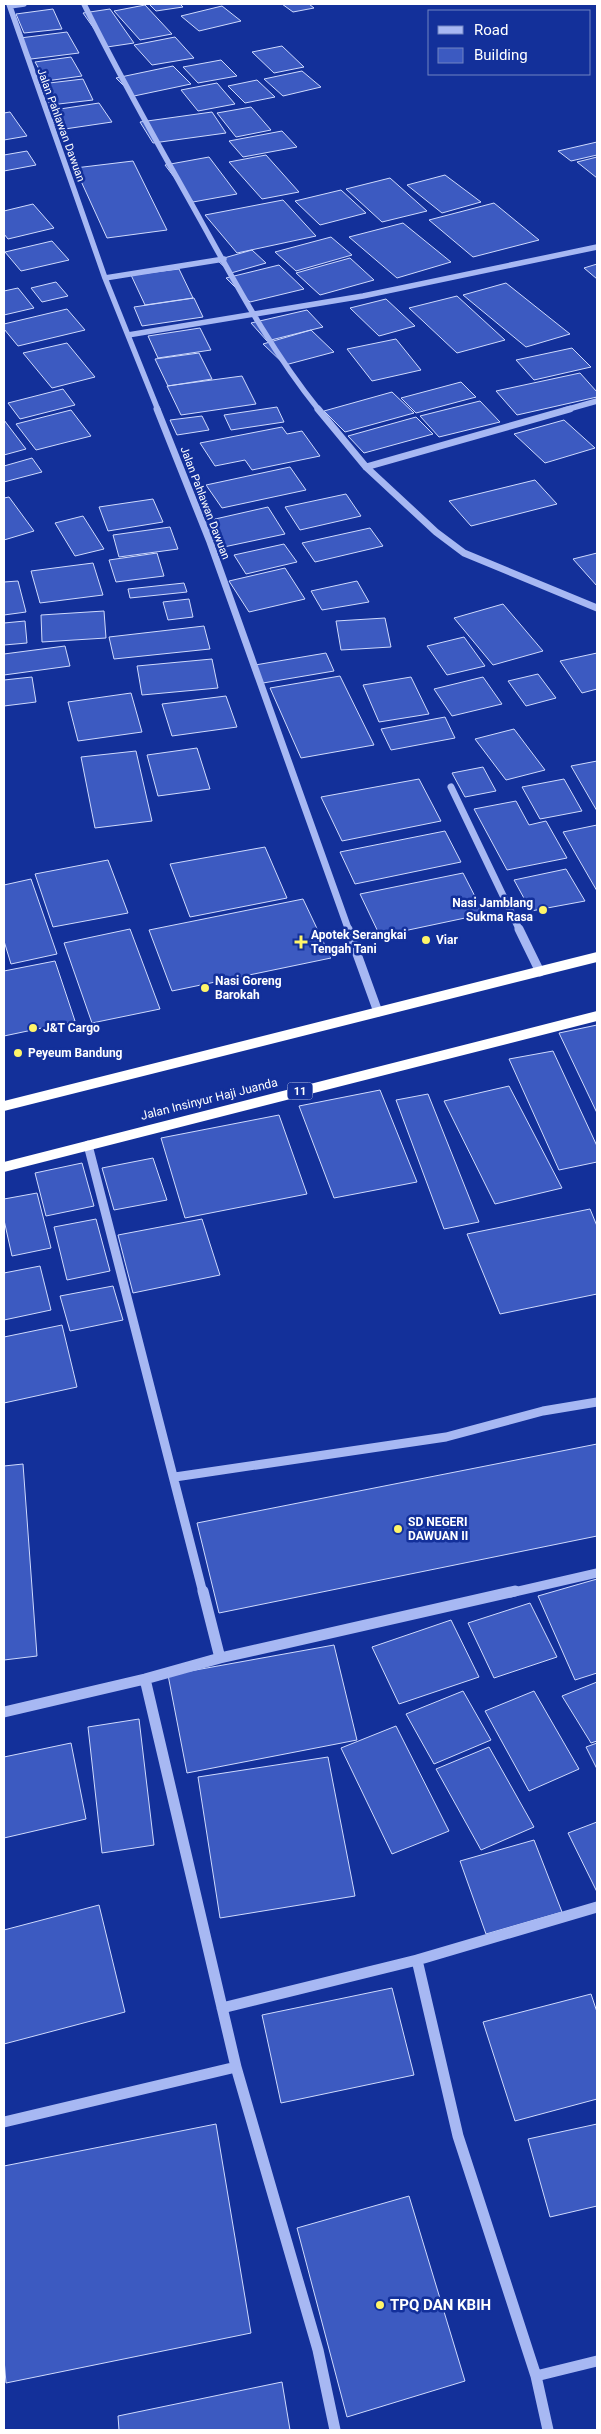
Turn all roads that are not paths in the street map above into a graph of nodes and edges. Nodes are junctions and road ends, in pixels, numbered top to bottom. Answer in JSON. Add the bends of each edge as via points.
{"nodes":[{"id":1,"x":24,"y":4,"type":"edge"},
{"id":2,"x":84,"y":4,"type":"edge"},
{"id":3,"x":10,"y":5,"type":"edge"},
{"id":4,"x":597,"y":247,"type":"edge"},
{"id":5,"x":224,"y":259,"type":"junction"},
{"id":6,"x":176,"y":268,"type":"joint"},
{"id":7,"x":105,"y":278,"type":"junction"},
{"id":8,"x":255,"y":317,"type":"junction"},
{"id":9,"x":128,"y":334,"type":"junction"},
{"id":10,"x":597,"y":402,"type":"edge"},
{"id":11,"x":366,"y":467,"type":"junction"},
{"id":12,"x":597,"y":608,"type":"edge"},
{"id":13,"x":451,"y":786,"type":"dead end"},
{"id":14,"x":597,"y":957,"type":"edge"},
{"id":15,"x":540,"y":972,"type":"junction"},
{"id":16,"x":378,"y":1012,"type":"junction"},
{"id":17,"x":597,"y":1016,"type":"edge"},
{"id":18,"x":4,"y":1106,"type":"edge"},
{"id":19,"x":88,"y":1145,"type":"junction"},
{"id":20,"x":4,"y":1167,"type":"edge"},
{"id":21,"x":597,"y":1402,"type":"edge"},
{"id":22,"x":175,"y":1477,"type":"junction"},
{"id":23,"x":597,"y":1573,"type":"edge"},
{"id":24,"x":220,"y":1658,"type":"junction"},
{"id":25,"x":145,"y":1679,"type":"junction"},
{"id":26,"x":4,"y":1712,"type":"edge"},
{"id":27,"x":597,"y":1907,"type":"edge"},
{"id":28,"x":416,"y":1960,"type":"junction"},
{"id":29,"x":222,"y":2008,"type":"junction"},
{"id":30,"x":236,"y":2068,"type":"junction"},
{"id":31,"x":4,"y":2122,"type":"edge"},
{"id":32,"x":597,"y":2361,"type":"edge"},
{"id":33,"x":536,"y":2376,"type":"junction"},
{"id":34,"x":335,"y":2430,"type":"edge"},
{"id":35,"x":548,"y":2430,"type":"edge"}],
"edges":[{"from":1,"to":3,"type":"street"},
{"from":2,"to":5,"type":"street","via":[[126,86]]},
{"from":3,"to":7,"type":"street","name":"Jalan Pahlawan Dawuan"},
{"from":4,"to":8,"type":"street"},
{"from":5,"to":6,"type":"street"},
{"from":5,"to":8,"type":"street"},
{"from":6,"to":7,"type":"street"},
{"from":7,"to":9,"type":"street","name":"Jalan Pahlawan Dawuan"},
{"from":8,"to":9,"type":"street"},
{"from":8,"to":11,"type":"street","via":[[299,385]]},
{"from":9,"to":16,"type":"street","name":"Jalan Pahlawan Dawuan","via":[[210,542]]},
{"from":10,"to":11,"type":"street"},
{"from":11,"to":12,"type":"street","via":[[436,532],[464,553]]},
{"from":13,"to":15,"type":"street"},
{"from":14,"to":15,"type":"highway"},
{"from":15,"to":16,"type":"highway"},
{"from":16,"to":18,"type":"highway"},
{"from":17,"to":19,"type":"highway","name":"Jalan Insinyur Haji Juanda","number":"11"},
{"from":19,"to":20,"type":"highway","name":"Jalan Insinyur Haji Juanda","number":"11"},
{"from":19,"to":22,"type":"street"},
{"from":21,"to":22,"type":"street","via":[[543,1411],[446,1436]]},
{"from":22,"to":24,"type":"street"},
{"from":23,"to":24,"type":"street"},
{"from":24,"to":25,"type":"street"},
{"from":25,"to":26,"type":"street"},
{"from":25,"to":29,"type":"street"},
{"from":27,"to":28,"type":"street"},
{"from":28,"to":29,"type":"street"},
{"from":28,"to":33,"type":"street","via":[[458,2136]]},
{"from":29,"to":30,"type":"street"},
{"from":30,"to":31,"type":"street"},
{"from":30,"to":34,"type":"street","via":[[315,2340]]},
{"from":32,"to":33,"type":"street"},
{"from":33,"to":35,"type":"street"}]}
